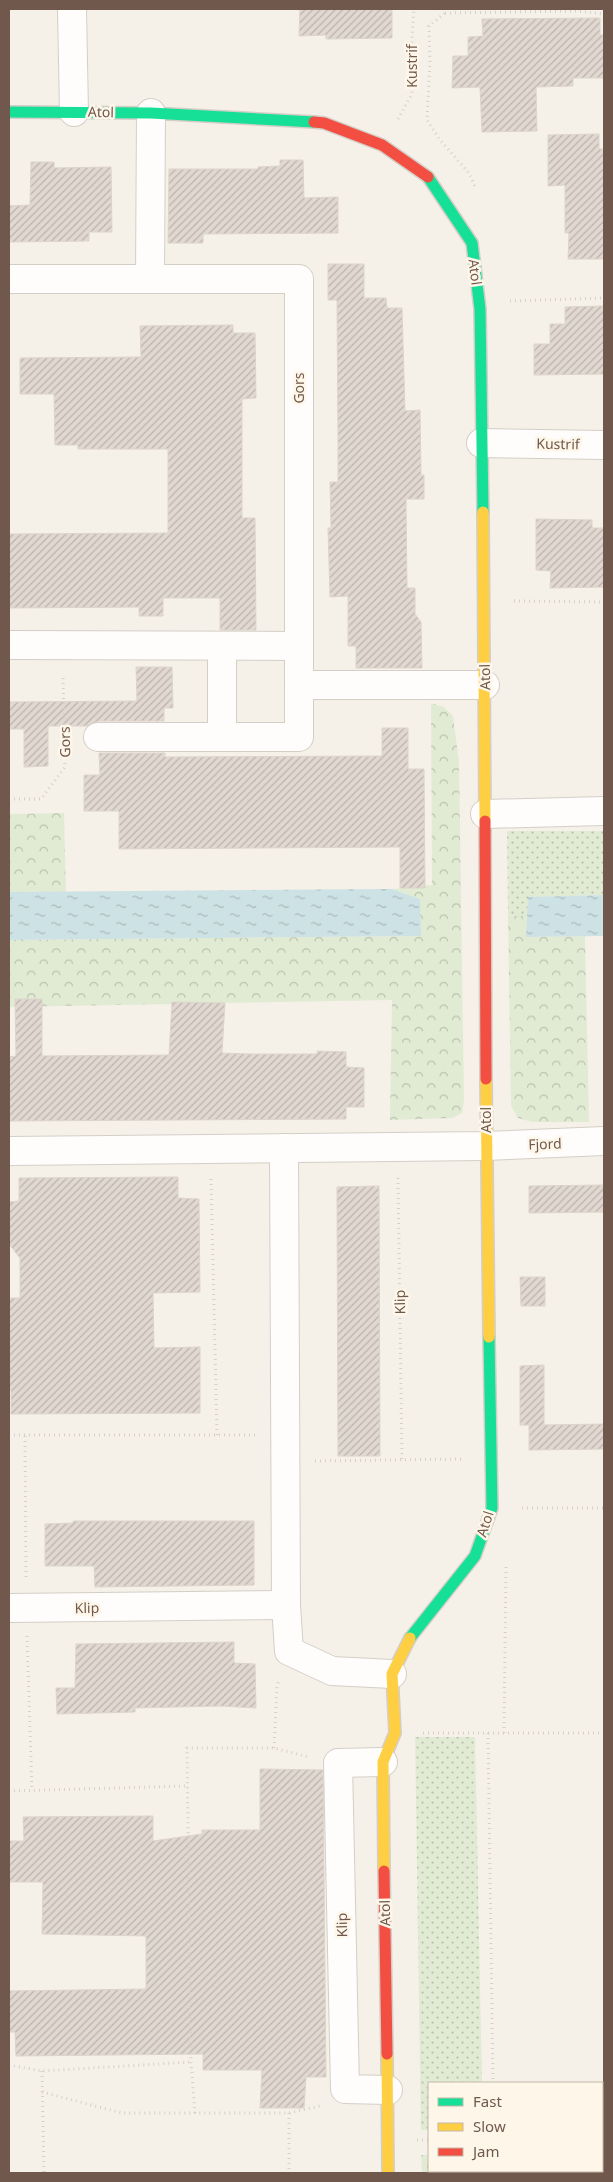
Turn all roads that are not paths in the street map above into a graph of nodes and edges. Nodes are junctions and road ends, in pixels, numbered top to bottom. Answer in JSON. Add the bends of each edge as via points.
{"nodes":[{"id":1,"x":72,"y":9,"type":"edge"},
{"id":2,"x":9,"y":112,"type":"edge"},
{"id":3,"x":74,"y":112,"type":"junction"},
{"id":4,"x":150,"y":113,"type":"junction"},
{"id":5,"x":9,"y":279,"type":"edge"},
{"id":6,"x":150,"y":279,"type":"junction"},
{"id":7,"x":481,"y":443,"type":"junction"},
{"id":8,"x":604,"y":445,"type":"edge"},
{"id":9,"x":9,"y":645,"type":"edge"},
{"id":10,"x":222,"y":646,"type":"junction"},
{"id":11,"x":299,"y":646,"type":"junction"},
{"id":12,"x":299,"y":685,"type":"junction"},
{"id":13,"x":485,"y":685,"type":"junction"},
{"id":14,"x":98,"y":737,"type":"dead end"},
{"id":15,"x":222,"y":737,"type":"junction"},
{"id":16,"x":604,"y":811,"type":"edge"},
{"id":17,"x":485,"y":814,"type":"junction"},
{"id":18,"x":604,"y":1141,"type":"edge"},
{"id":19,"x":486,"y":1146,"type":"junction"},
{"id":20,"x":284,"y":1148,"type":"junction"},
{"id":21,"x":9,"y":1151,"type":"edge"},
{"id":22,"x":286,"y":1605,"type":"junction"},
{"id":23,"x":9,"y":1608,"type":"edge"},
{"id":24,"x":392,"y":1674,"type":"junction"},
{"id":25,"x":383,"y":1762,"type":"junction"},
{"id":26,"x":388,"y":2090,"type":"junction"},
{"id":27,"x":388,"y":2173,"type":"edge"}],
"edges":[{"from":1,"to":3,"type":"street"},
{"from":2,"to":3,"type":"street","name":"Atol"},
{"from":3,"to":4,"type":"street","name":"Atol"},
{"from":4,"to":6,"type":"street"},
{"from":4,"to":7,"type":"street","name":"Atol","via":[[324,123],[382,145],[432,179],[472,243],[480,309]]},
{"from":5,"to":6,"type":"street","name":"Gors"},
{"from":6,"to":11,"type":"street","name":"Gors","via":[[300,279]]},
{"from":7,"to":8,"type":"street","name":"Kustrif"},
{"from":7,"to":13,"type":"street","name":"Atol"},
{"from":9,"to":10,"type":"street"},
{"from":10,"to":11,"type":"street"},
{"from":10,"to":15,"type":"street"},
{"from":11,"to":12,"type":"street","name":"Gors"},
{"from":12,"to":13,"type":"street"},
{"from":12,"to":15,"type":"street","name":"Gors","via":[[299,737]]},
{"from":13,"to":17,"type":"street","name":"Atol"},
{"from":14,"to":15,"type":"street","name":"Gors"},
{"from":16,"to":17,"type":"street"},
{"from":17,"to":19,"type":"street","name":"Atol"},
{"from":18,"to":19,"type":"street","name":"Fjord"},
{"from":19,"to":20,"type":"street"},
{"from":19,"to":24,"type":"street","name":"Atol","via":[[492,1508],[475,1556],[413,1632]]},
{"from":20,"to":21,"type":"street"},
{"from":20,"to":22,"type":"street"},
{"from":22,"to":23,"type":"street","name":"Klip"},
{"from":22,"to":24,"type":"street","via":[[289,1651],[332,1671]]},
{"from":24,"to":25,"type":"street","name":"Atol","via":[[395,1733]]},
{"from":25,"to":26,"type":"street","name":"Atol"},
{"from":25,"to":26,"type":"street","name":"Klip","via":[[338,1763],[345,2089]]},
{"from":26,"to":27,"type":"street","name":"Atol"}]}
